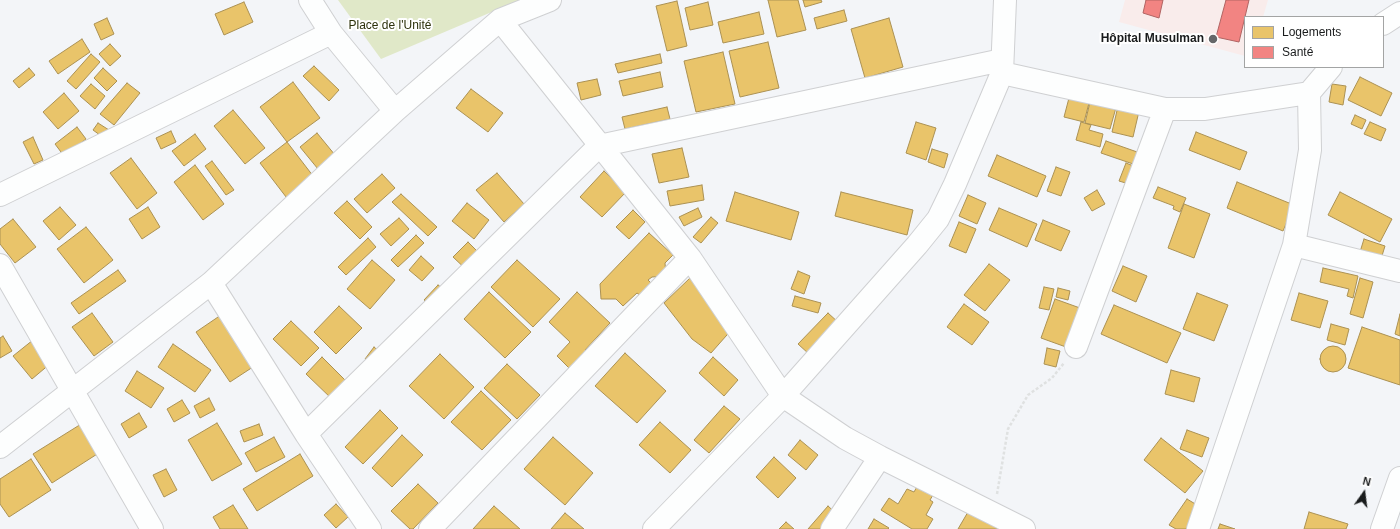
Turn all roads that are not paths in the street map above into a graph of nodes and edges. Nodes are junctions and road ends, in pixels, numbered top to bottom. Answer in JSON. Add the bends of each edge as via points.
{"nodes":[{"id":1,"x":310,"y":0,"type":"edge"},
{"id":2,"x":550,"y":0,"type":"edge"},
{"id":3,"x":1005,"y":0,"type":"edge"},
{"id":4,"x":1400,"y":13,"type":"edge"},
{"id":5,"x":500,"y":20,"type":"junction"},
{"id":6,"x":1384,"y":23,"type":"edge"},
{"id":7,"x":331,"y":33,"type":"junction"},
{"id":8,"x":1002,"y":67,"type":"junction"},
{"id":9,"x":1330,"y":68,"type":"edge"},
{"id":10,"x":1310,"y":93,"type":"junction"},
{"id":11,"x":1165,"y":109,"type":"junction"},
{"id":12,"x":395,"y":111,"type":"junction"},
{"id":13,"x":599,"y":146,"type":"junction"},
{"id":14,"x":0,"y":195,"type":"edge"},
{"id":15,"x":1294,"y":245,"type":"junction"},
{"id":16,"x":690,"y":258,"type":"junction"},
{"id":17,"x":0,"y":265,"type":"edge"},
{"id":18,"x":1400,"y":271,"type":"edge"},
{"id":19,"x":211,"y":283,"type":"junction"},
{"id":20,"x":1076,"y":347,"type":"road end"},
{"id":21,"x":74,"y":390,"type":"junction"},
{"id":22,"x":783,"y":396,"type":"junction"},
{"id":23,"x":306,"y":434,"type":"junction"},
{"id":24,"x":0,"y":448,"type":"edge"},
{"id":25,"x":880,"y":458,"type":"junction"},
{"id":26,"x":1400,"y":478,"type":"edge"},
{"id":27,"x":152,"y":529,"type":"edge"},
{"id":28,"x":370,"y":529,"type":"edge"},
{"id":29,"x":430,"y":529,"type":"edge"},
{"id":30,"x":654,"y":529,"type":"edge"},
{"id":31,"x":832,"y":529,"type":"edge"},
{"id":32,"x":1024,"y":529,"type":"edge"},
{"id":33,"x":1198,"y":529,"type":"edge"},
{"id":34,"x":1382,"y":529,"type":"edge"}],
"edges":[{"from":1,"to":7,"type":"street"},
{"from":2,"to":5,"type":"street"},
{"from":3,"to":8,"type":"street"},
{"from":4,"to":6,"type":"street"},
{"from":5,"to":12,"type":"street"},
{"from":5,"to":13,"type":"street"},
{"from":7,"to":12,"type":"street"},
{"from":7,"to":14,"type":"street"},
{"from":8,"to":11,"type":"street"},
{"from":8,"to":13,"type":"street"},
{"from":8,"to":22,"type":"street","via":[[955,184],[938,218]]},
{"from":9,"to":10,"type":"street"},
{"from":10,"to":11,"type":"street","via":[[1205,109]]},
{"from":10,"to":15,"type":"street","via":[[1310,150]]},
{"from":11,"to":20,"type":"street"},
{"from":12,"to":19,"type":"street"},
{"from":13,"to":16,"type":"street"},
{"from":13,"to":23,"type":"street"},
{"from":15,"to":18,"type":"street"},
{"from":15,"to":33,"type":"street"},
{"from":16,"to":22,"type":"street"},
{"from":16,"to":29,"type":"street"},
{"from":17,"to":21,"type":"street"},
{"from":19,"to":21,"type":"street"},
{"from":19,"to":23,"type":"street"},
{"from":21,"to":24,"type":"street"},
{"from":21,"to":27,"type":"street"},
{"from":22,"to":25,"type":"street"},
{"from":22,"to":30,"type":"street"},
{"from":23,"to":28,"type":"street"},
{"from":25,"to":31,"type":"street"},
{"from":25,"to":32,"type":"street"},
{"from":26,"to":34,"type":"street"}]}
